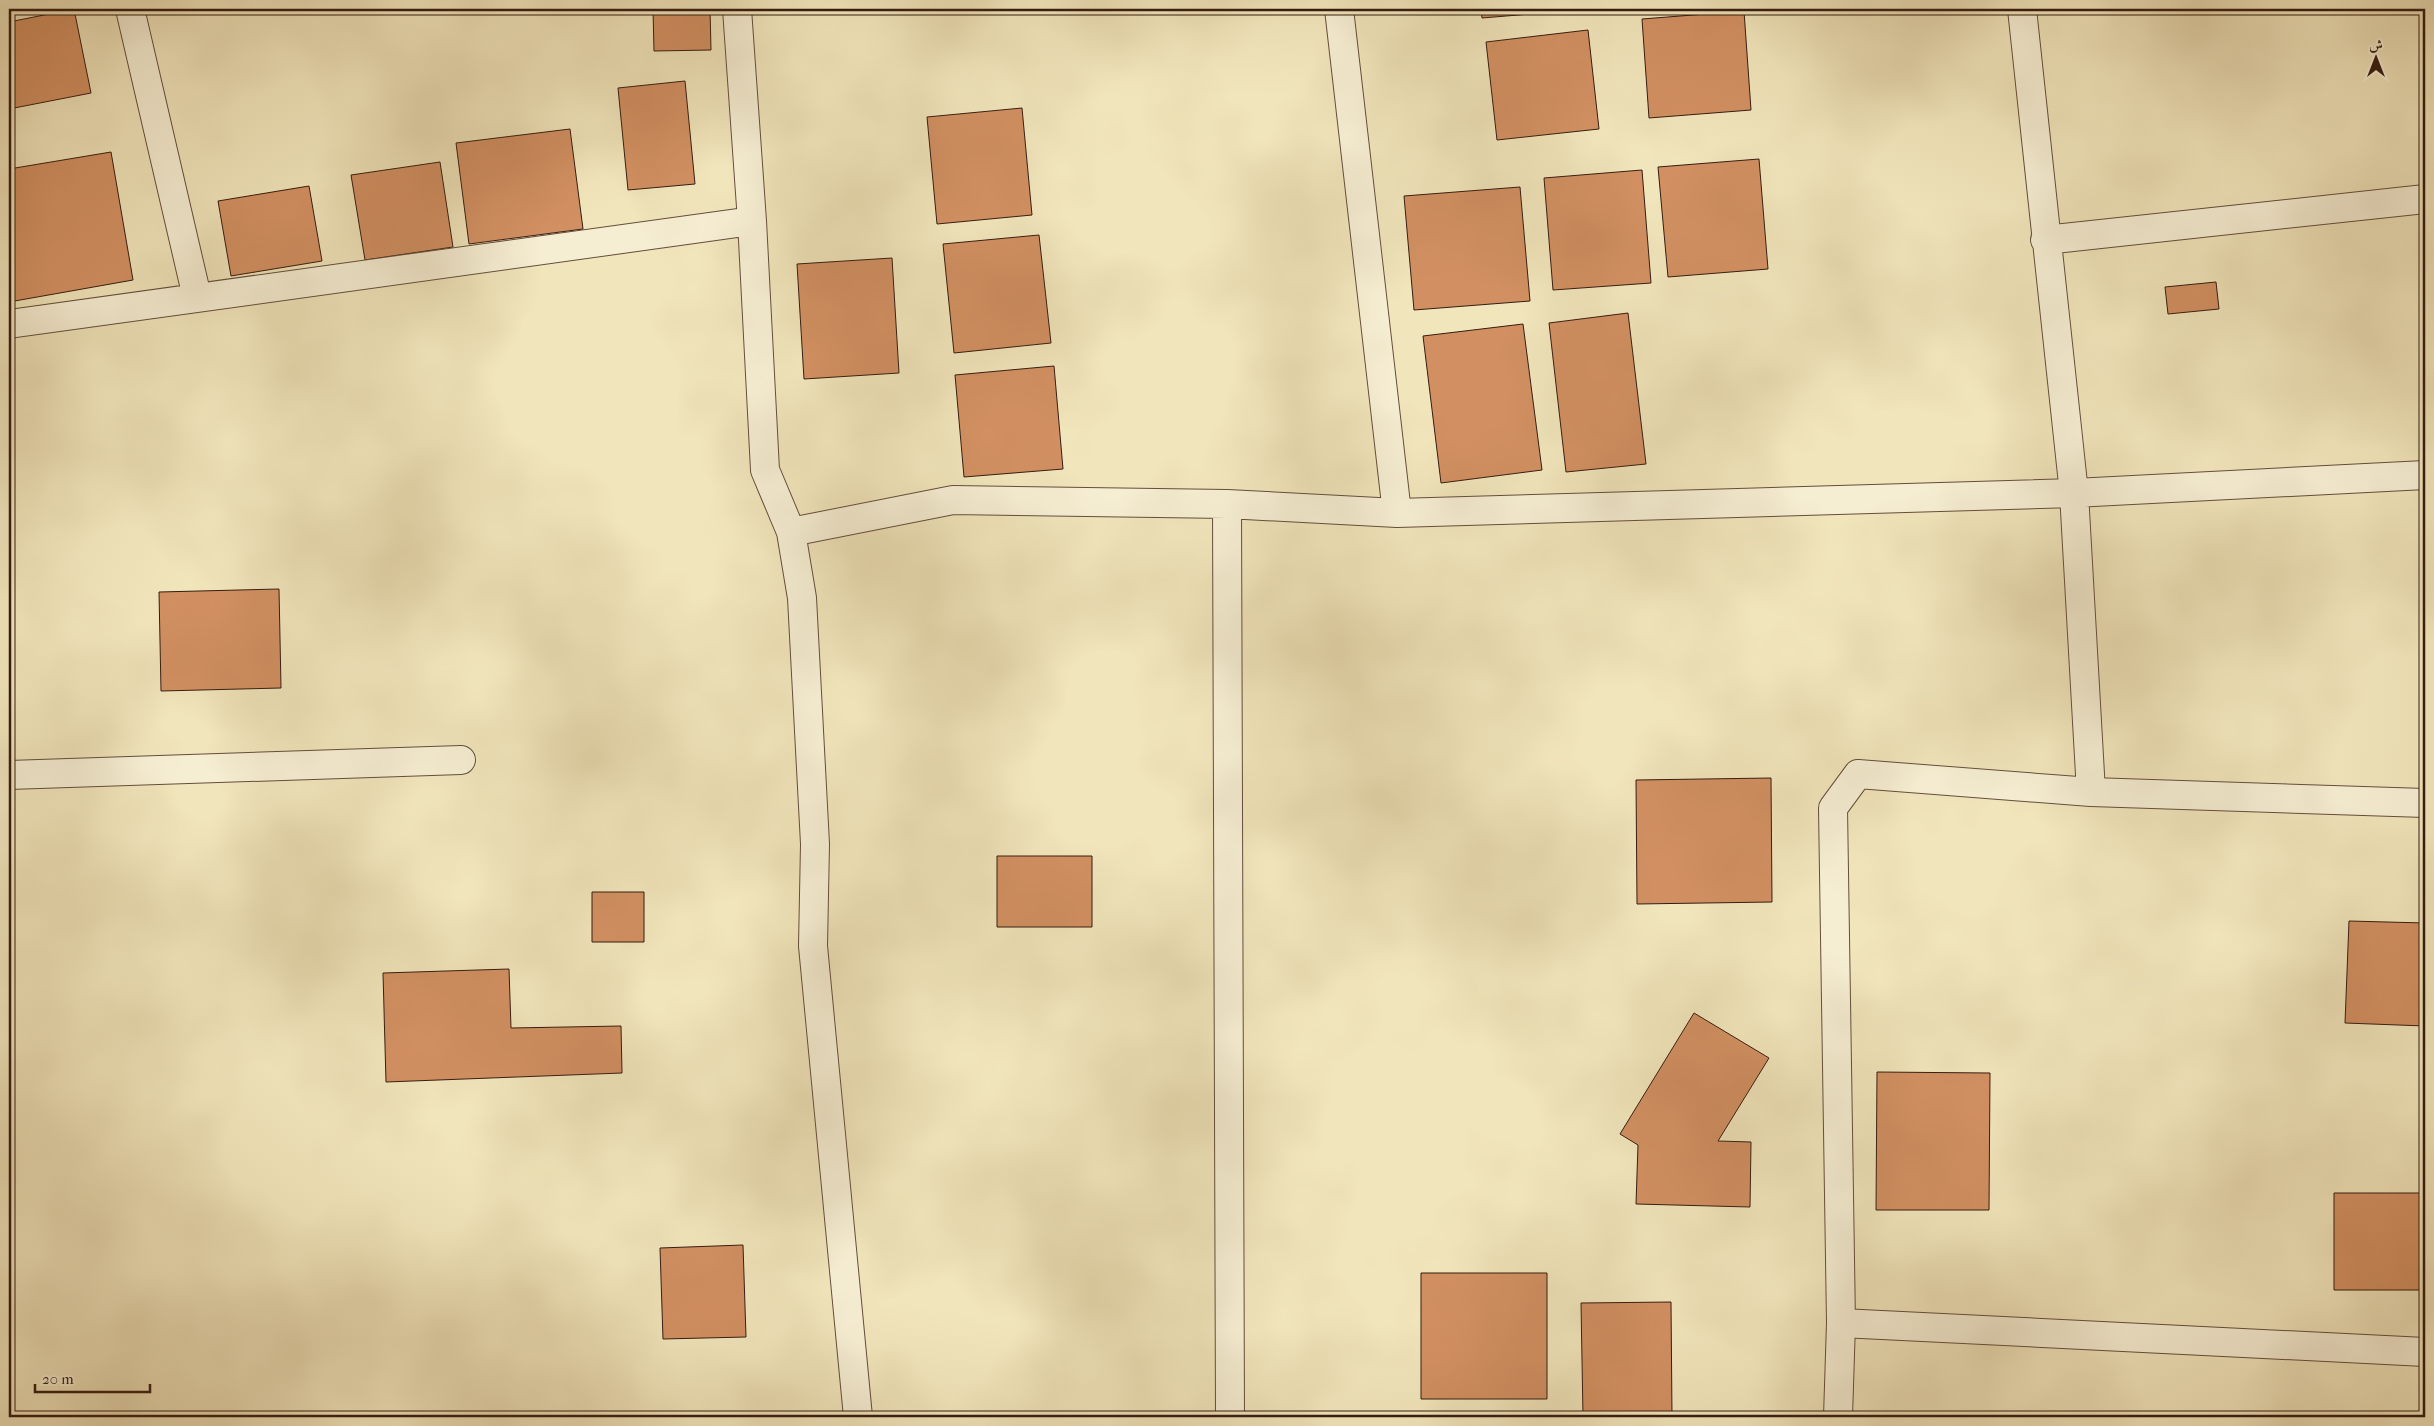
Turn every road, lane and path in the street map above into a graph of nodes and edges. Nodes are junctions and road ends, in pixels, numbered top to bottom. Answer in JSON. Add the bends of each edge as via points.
{"nodes":[{"id":1,"x":130,"y":9,"type":"edge"},
{"id":2,"x":737,"y":9,"type":"edge"},
{"id":3,"x":1339,"y":9,"type":"edge"},
{"id":4,"x":2022,"y":9,"type":"edge"},
{"id":5,"x":2425,"y":199,"type":"edge"},
{"id":6,"x":752,"y":221,"type":"junction"},
{"id":7,"x":2045,"y":240,"type":"junction"},
{"id":8,"x":197,"y":297,"type":"junction"},
{"id":9,"x":9,"y":324,"type":"edge"},
{"id":10,"x":2425,"y":475,"type":"edge"},
{"id":11,"x":2074,"y":493,"type":"junction"},
{"id":12,"x":1227,"y":504,"type":"junction"},
{"id":13,"x":1397,"y":513,"type":"junction"},
{"id":14,"x":791,"y":532,"type":"junction"},
{"id":15,"x":462,"y":760,"type":"dead end"},
{"id":16,"x":9,"y":775,"type":"edge"},
{"id":17,"x":2091,"y":792,"type":"junction"},
{"id":18,"x":2425,"y":804,"type":"edge"},
{"id":19,"x":1841,"y":1323,"type":"junction"},
{"id":20,"x":2425,"y":1352,"type":"edge"},
{"id":21,"x":858,"y":1417,"type":"edge"},
{"id":22,"x":1230,"y":1417,"type":"edge"},
{"id":23,"x":1838,"y":1417,"type":"edge"}],
"edges":[{"from":1,"to":8,"type":"street"},
{"from":2,"to":6,"type":"street"},
{"from":3,"to":13,"type":"street"},
{"from":4,"to":7,"type":"street"},
{"from":5,"to":7,"type":"street"},
{"from":6,"to":8,"type":"street"},
{"from":6,"to":14,"type":"street","via":[[765,470]]},
{"from":7,"to":11,"type":"street"},
{"from":8,"to":9,"type":"street"},
{"from":10,"to":11,"type":"street"},
{"from":11,"to":13,"type":"street"},
{"from":11,"to":17,"type":"street"},
{"from":12,"to":13,"type":"street"},
{"from":12,"to":14,"type":"street","via":[[953,500]]},
{"from":12,"to":22,"type":"street"},
{"from":14,"to":21,"type":"street","via":[[802,598],[809,726],[815,844],[813,946]]},
{"from":15,"to":16,"type":"street"},
{"from":17,"to":18,"type":"street"},
{"from":17,"to":19,"type":"street","via":[[1858,774],[1833,808]]},
{"from":19,"to":20,"type":"street"},
{"from":19,"to":23,"type":"street"}]}
